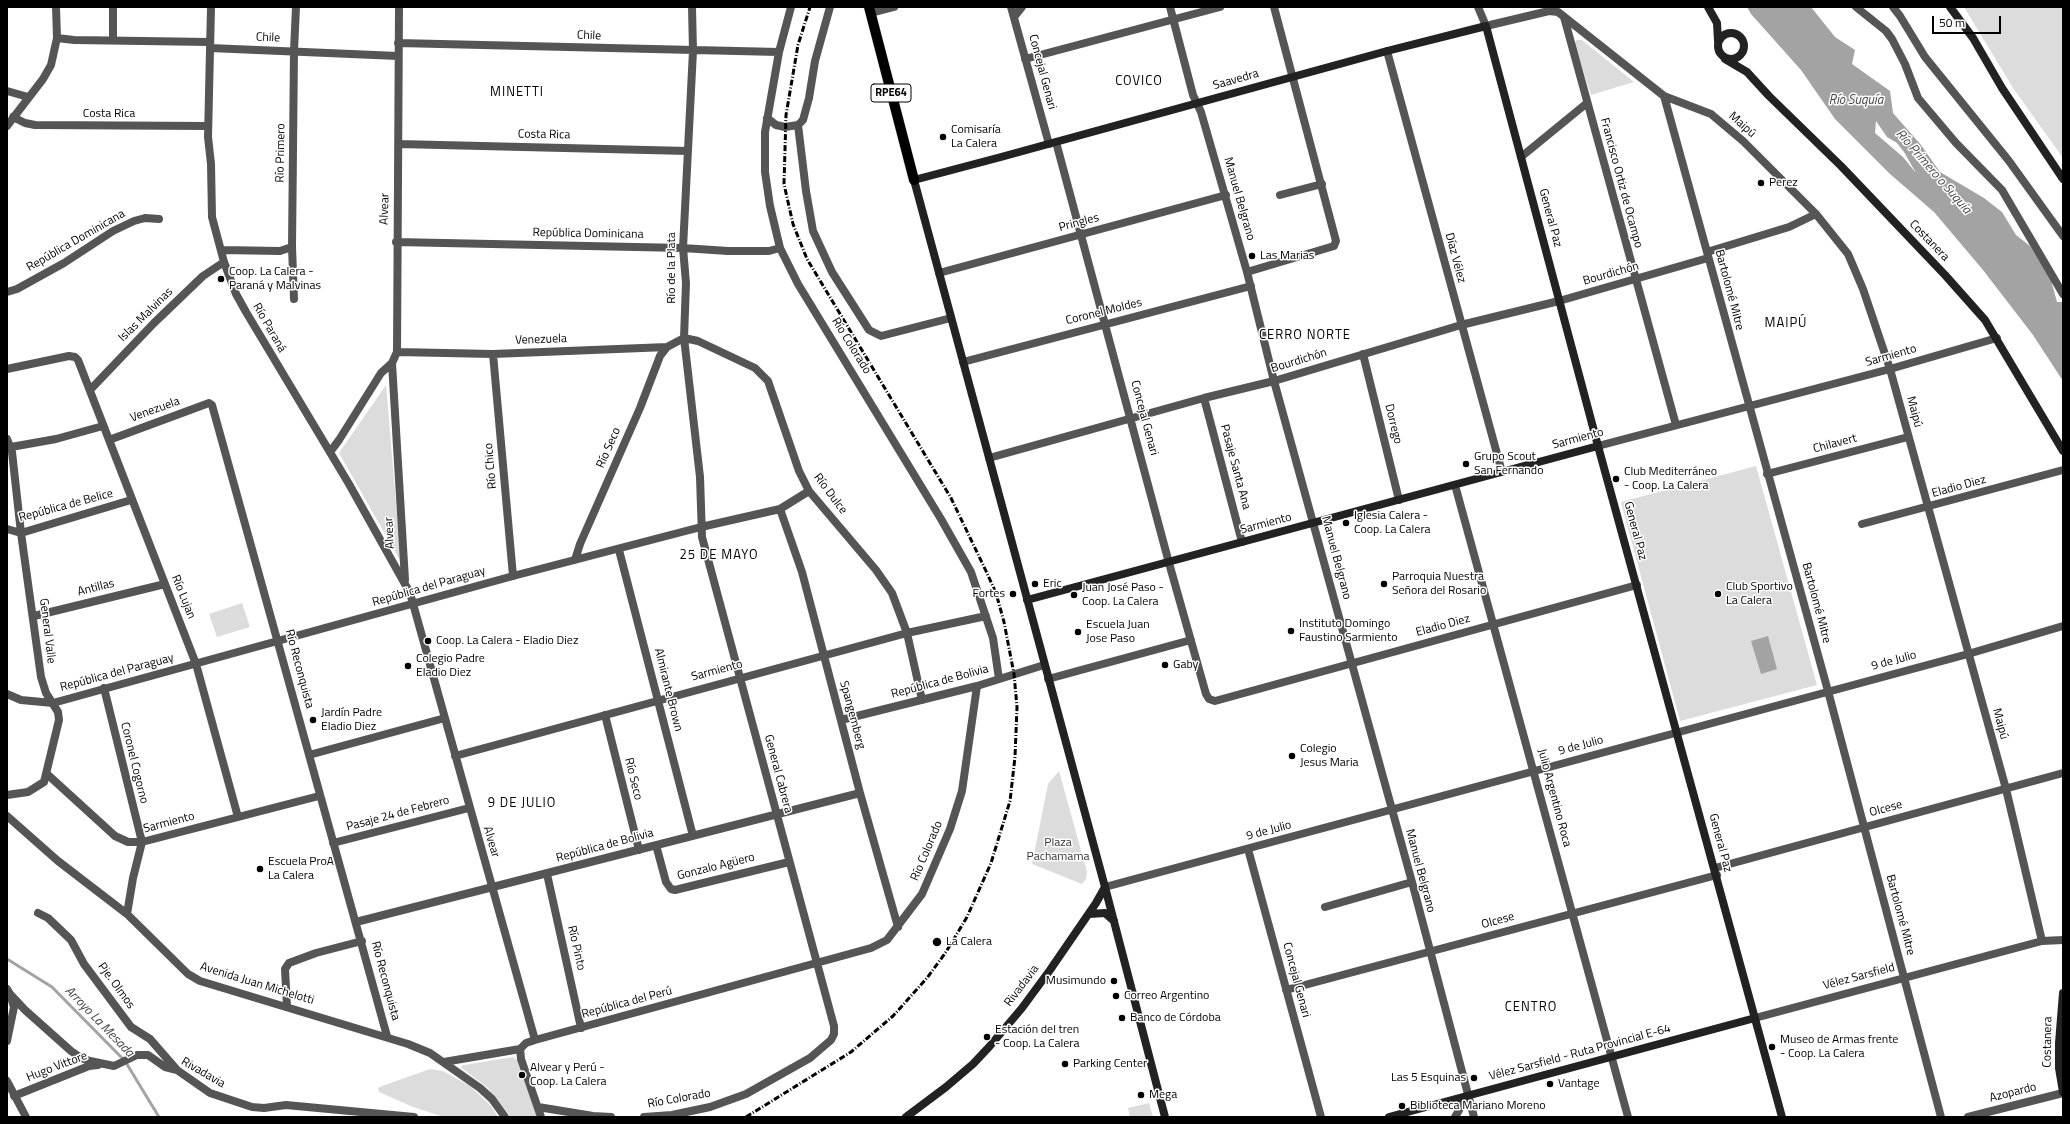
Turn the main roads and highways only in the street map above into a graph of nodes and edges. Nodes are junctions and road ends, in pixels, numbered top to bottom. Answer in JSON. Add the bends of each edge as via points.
{"nodes":[{"id":1,"x":870,"y":10,"type":"edge"},
{"id":2,"x":914,"y":180,"type":"road end"}],
"edges":[{"from":1,"to":2,"type":"main road","number":"RPE64"}]}
